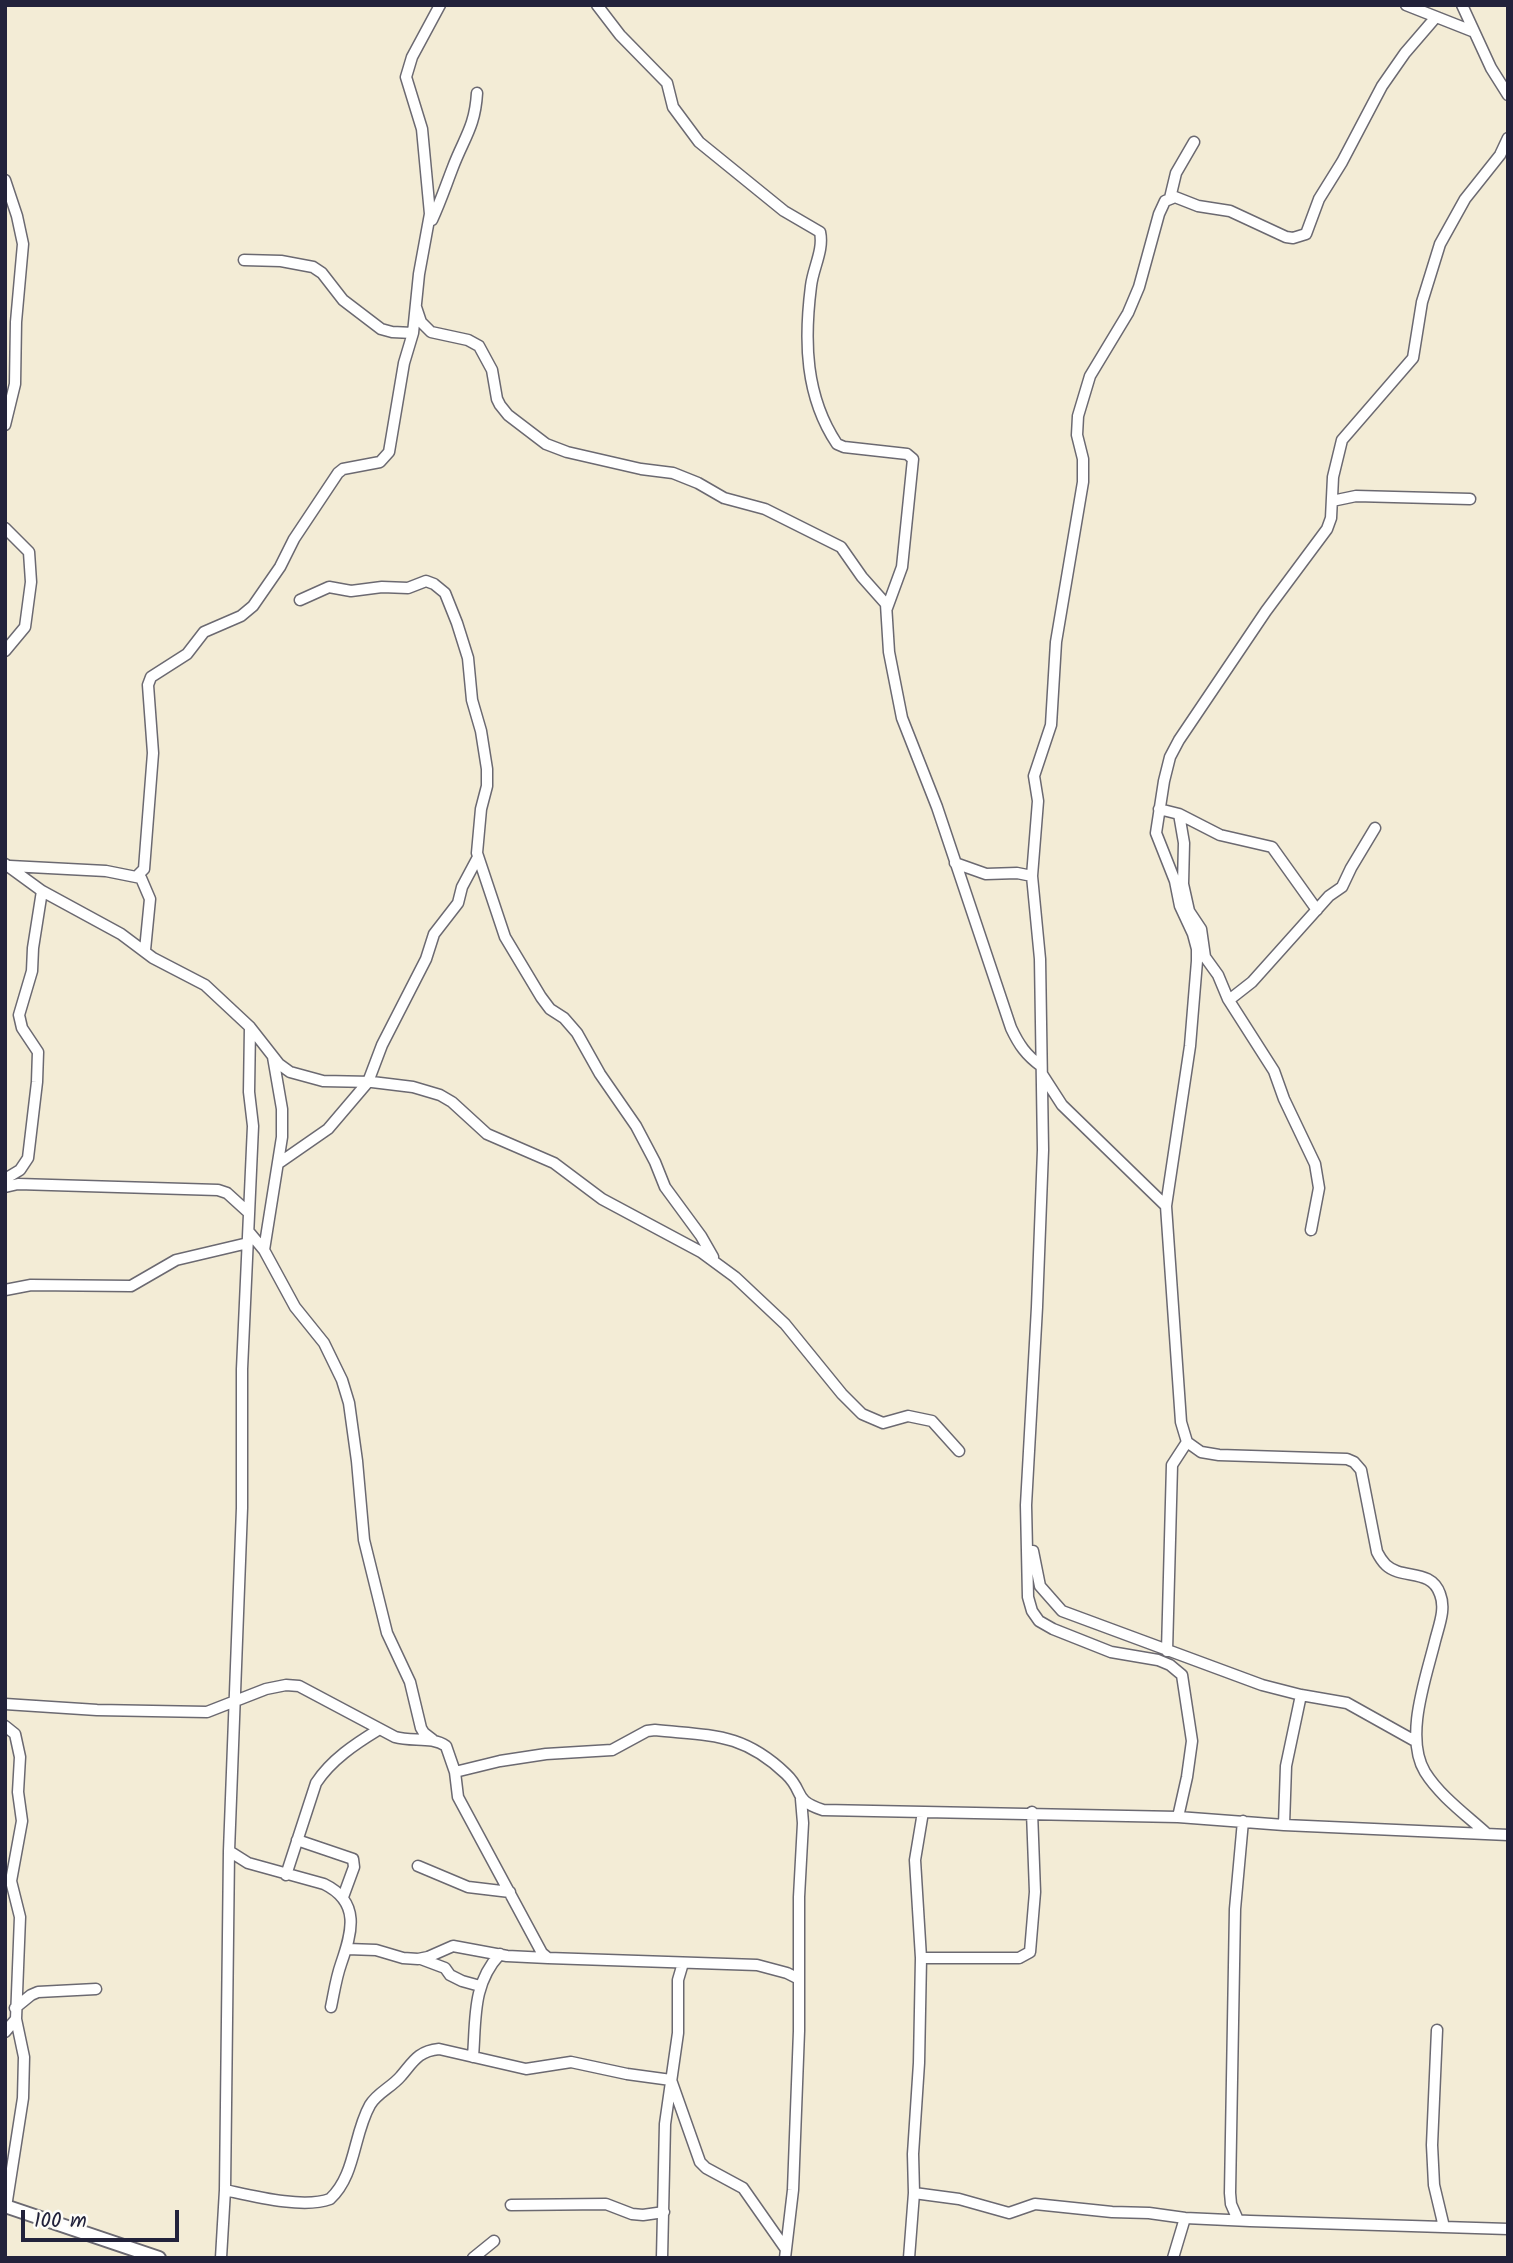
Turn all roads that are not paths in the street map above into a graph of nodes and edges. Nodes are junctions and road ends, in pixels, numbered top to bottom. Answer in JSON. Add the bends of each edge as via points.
{"nodes":[{"id":1,"x":440,"y":5,"type":"edge"},
{"id":2,"x":597,"y":5,"type":"edge"},
{"id":3,"x":1406,"y":5,"type":"edge"},
{"id":4,"x":1462,"y":5,"type":"edge"},
{"id":5,"x":1436,"y":17,"type":"junction"},
{"id":6,"x":1472,"y":31,"type":"junction"},
{"id":7,"x":477,"y":93,"type":"dead end"},
{"id":8,"x":1508,"y":94,"type":"edge"},
{"id":9,"x":1508,"y":138,"type":"edge"},
{"id":10,"x":1194,"y":142,"type":"dead end"},
{"id":11,"x":5,"y":180,"type":"edge"},
{"id":12,"x":1170,"y":198,"type":"junction"},
{"id":13,"x":425,"y":236,"type":"junction"},
{"id":14,"x":244,"y":260,"type":"dead end"},
{"id":15,"x":416,"y":307,"type":"junction"},
{"id":16,"x":414,"y":333,"type":"junction"},
{"id":17,"x":5,"y":425,"type":"edge"},
{"id":18,"x":1470,"y":499,"type":"dead end"},
{"id":19,"x":1332,"y":501,"type":"junction"},
{"id":20,"x":5,"y":528,"type":"edge"},
{"id":21,"x":300,"y":600,"type":"dead end"},
{"id":22,"x":887,"y":609,"type":"junction"},
{"id":23,"x":5,"y":651,"type":"edge"},
{"id":24,"x":1159,"y":809,"type":"junction"},
{"id":25,"x":1179,"y":814,"type":"junction"},
{"id":26,"x":1375,"y":828,"type":"dead end"},
{"id":27,"x":478,"y":857,"type":"junction"},
{"id":28,"x":955,"y":863,"type":"junction"},
{"id":29,"x":6,"y":866,"type":"edge"},
{"id":30,"x":1032,"y":876,"type":"junction"},
{"id":31,"x":136,"y":877,"type":"junction"},
{"id":32,"x":41,"y":891,"type":"junction"},
{"id":33,"x":1317,"y":910,"type":"junction"},
{"id":34,"x":145,"y":950,"type":"junction"},
{"id":35,"x":1229,"y":1000,"type":"junction"},
{"id":36,"x":250,"y":1027,"type":"junction"},
{"id":37,"x":273,"y":1056,"type":"junction"},
{"id":38,"x":1040,"y":1069,"type":"junction"},
{"id":39,"x":368,"y":1082,"type":"junction"},
{"id":40,"x":279,"y":1163,"type":"junction"},
{"id":41,"x":5,"y":1179,"type":"edge"},
{"id":42,"x":5,"y":1187,"type":"edge"},
{"id":43,"x":1166,"y":1206,"type":"junction"},
{"id":44,"x":249,"y":1213,"type":"junction"},
{"id":45,"x":1311,"y":1230,"type":"dead end"},
{"id":46,"x":248,"y":1237,"type":"junction"},
{"id":47,"x":264,"y":1250,"type":"junction"},
{"id":48,"x":715,"y":1261,"type":"junction"},
{"id":49,"x":5,"y":1290,"type":"edge"},
{"id":50,"x":1187,"y":1443,"type":"junction"},
{"id":51,"x":959,"y":1451,"type":"dead end"},
{"id":52,"x":1026,"y":1505,"type":"junction"},
{"id":53,"x":1167,"y":1651,"type":"junction"},
{"id":54,"x":1301,"y":1695,"type":"junction"},
{"id":55,"x":234,"y":1703,"type":"junction"},
{"id":56,"x":5,"y":1704,"type":"edge"},
{"id":57,"x":5,"y":1726,"type":"edge"},
{"id":58,"x":378,"y":1730,"type":"junction"},
{"id":59,"x":433,"y":1740,"type":"junction"},
{"id":60,"x":1415,"y":1741,"type":"junction"},
{"id":61,"x":455,"y":1772,"type":"junction"},
{"id":62,"x":802,"y":1799,"type":"junction"},
{"id":63,"x":823,"y":1810,"type":"junction"},
{"id":64,"x":923,"y":1812,"type":"junction"},
{"id":65,"x":1032,"y":1812,"type":"junction"},
{"id":66,"x":1178,"y":1817,"type":"junction"},
{"id":67,"x":1243,"y":1821,"type":"junction"},
{"id":68,"x":803,"y":1823,"type":"junction"},
{"id":69,"x":1284,"y":1825,"type":"junction"},
{"id":70,"x":1486,"y":1833,"type":"junction"},
{"id":71,"x":1503,"y":1835,"type":"edge"},
{"id":72,"x":297,"y":1840,"type":"junction"},
{"id":73,"x":1508,"y":1844,"type":"edge"},
{"id":74,"x":229,"y":1851,"type":"junction"},
{"id":75,"x":418,"y":1866,"type":"dead end"},
{"id":76,"x":286,"y":1875,"type":"junction"},
{"id":77,"x":510,"y":1892,"type":"junction"},
{"id":78,"x":343,"y":1897,"type":"junction"},
{"id":79,"x":347,"y":1949,"type":"junction"},
{"id":80,"x":500,"y":1954,"type":"junction"},
{"id":81,"x":548,"y":1958,"type":"junction"},
{"id":82,"x":921,"y":1958,"type":"junction"},
{"id":83,"x":420,"y":1959,"type":"junction"},
{"id":84,"x":683,"y":1963,"type":"junction"},
{"id":85,"x":799,"y":1979,"type":"junction"},
{"id":86,"x":480,"y":1986,"type":"junction"},
{"id":87,"x":96,"y":1989,"type":"dead end"},
{"id":88,"x":331,"y":2007,"type":"dead end"},
{"id":89,"x":15,"y":2008,"type":"junction"},
{"id":90,"x":16,"y":2019,"type":"junction"},
{"id":91,"x":1437,"y":2030,"type":"dead end"},
{"id":92,"x":5,"y":2032,"type":"edge"},
{"id":93,"x":473,"y":2057,"type":"junction"},
{"id":94,"x":671,"y":2080,"type":"junction"},
{"id":95,"x":225,"y":2190,"type":"junction"},
{"id":96,"x":914,"y":2193,"type":"junction"},
{"id":97,"x":1231,"y":2204,"type":"junction"},
{"id":98,"x":512,"y":2205,"type":"dead end"},
{"id":99,"x":5,"y":2206,"type":"edge"},
{"id":100,"x":664,"y":2212,"type":"junction"},
{"id":101,"x":1185,"y":2218,"type":"junction"},
{"id":102,"x":1217,"y":2219,"type":"junction"},
{"id":103,"x":1238,"y":2220,"type":"junction"},
{"id":104,"x":1444,"y":2227,"type":"junction"},
{"id":105,"x":1508,"y":2229,"type":"edge"},
{"id":106,"x":494,"y":2241,"type":"dead end"},
{"id":107,"x":785,"y":2253,"type":"edge"},
{"id":108,"x":159,"y":2258,"type":"edge"},
{"id":109,"x":221,"y":2258,"type":"edge"},
{"id":110,"x":473,"y":2258,"type":"edge"},
{"id":111,"x":662,"y":2258,"type":"edge"},
{"id":112,"x":909,"y":2258,"type":"edge"},
{"id":113,"x":1173,"y":2258,"type":"edge"}],
"edges":[{"from":1,"to":13,"type":"street","via":[[406,77],[422,130],[430,214]]},
{"from":2,"to":22,"type":"street","via":[[667,83],[673,107],[699,142],[784,211],[820,232],[808,327],[809,375],[817,403],[836,444],[907,454],[913,459],[902,567]]},
{"from":3,"to":5,"type":"street"},
{"from":4,"to":6,"type":"street"},
{"from":5,"to":6,"type":"street"},
{"from":5,"to":12,"type":"street","via":[[1382,86],[1319,199],[1306,234],[1286,237],[1230,211]]},
{"from":6,"to":8,"type":"street"},
{"from":7,"to":13,"type":"street","via":[[471,131]]},
{"from":9,"to":19,"type":"street","via":[[1440,244],[1422,302],[1413,358],[1342,440],[1332,477]]},
{"from":10,"to":12,"type":"street","via":[[1180,164]]},
{"from":11,"to":17,"type":"street","via":[[23,244],[15,384]]},
{"from":12,"to":30,"type":"street","via":[[1162,207],[1139,288],[1090,376],[1078,416],[1083,482],[1056,642],[1051,725],[1035,767],[1038,801]]},
{"from":13,"to":15,"type":"street"},
{"from":14,"to":16,"type":"street","via":[[313,267],[343,300],[381,329]]},
{"from":15,"to":16,"type":"street"},
{"from":15,"to":22,"type":"street","via":[[431,332],[479,346],[492,370],[500,405],[537,439],[567,452],[673,473],[724,498],[765,509],[841,547]]},
{"from":16,"to":31,"type":"street","via":[[385,458],[338,473],[253,606],[204,632],[187,654],[153,674],[148,685],[153,753],[144,869]]},
{"from":18,"to":19,"type":"street","via":[[1356,496]]},
{"from":19,"to":24,"type":"street","via":[[1327,529],[1179,740],[1170,757]]},
{"from":20,"to":23,"type":"street","via":[[29,552],[31,582],[25,627]]},
{"from":21,"to":27,"type":"street","via":[[329,587],[352,591],[408,588],[426,581],[445,593],[468,658],[487,769]]},
{"from":22,"to":28,"type":"street","via":[[889,652],[902,718]]},
{"from":24,"to":25,"type":"street"},
{"from":24,"to":43,"type":"street","via":[[1156,833],[1197,949],[1190,1046]]},
{"from":25,"to":33,"type":"street","via":[[1220,835],[1272,847]]},
{"from":25,"to":35,"type":"street","via":[[1189,911],[1201,929],[1205,957]]},
{"from":26,"to":33,"type":"street","via":[[1342,887]]},
{"from":27,"to":39,"type":"street","via":[[458,903],[434,934]]},
{"from":27,"to":48,"type":"street","via":[[505,937],[550,1009],[577,1033],[636,1126],[665,1187]]},
{"from":28,"to":30,"type":"street","via":[[986,874]]},
{"from":28,"to":38,"type":"street","via":[[1011,1028]]},
{"from":29,"to":31,"type":"street"},
{"from":29,"to":32,"type":"street"},
{"from":30,"to":38,"type":"street","via":[[1040,959]]},
{"from":31,"to":34,"type":"street","via":[[144,882],[150,899]]},
{"from":32,"to":34,"type":"street"},
{"from":32,"to":41,"type":"street","via":[[32,971],[19,1015],[38,1052],[28,1158]]},
{"from":33,"to":35,"type":"street","via":[[1252,982]]},
{"from":34,"to":36,"type":"street","via":[[205,985]]},
{"from":35,"to":45,"type":"street","via":[[1274,1071],[1315,1164],[1319,1188]]},
{"from":36,"to":37,"type":"street"},
{"from":36,"to":44,"type":"street","via":[[253,1126]]},
{"from":37,"to":39,"type":"street","via":[[298,1075]]},
{"from":37,"to":40,"type":"street","via":[[283,1125]]},
{"from":38,"to":43,"type":"street","via":[[1062,1105]]},
{"from":38,"to":52,"type":"street","via":[[1042,1176]]},
{"from":39,"to":40,"type":"street","via":[[328,1129]]},
{"from":39,"to":48,"type":"street","via":[[440,1095],[487,1134],[554,1163],[602,1199]]},
{"from":40,"to":47,"type":"street"},
{"from":42,"to":44,"type":"street","via":[[218,1190]]},
{"from":43,"to":50,"type":"street","via":[[1181,1422]]},
{"from":44,"to":46,"type":"street"},
{"from":46,"to":47,"type":"street"},
{"from":46,"to":49,"type":"street","via":[[176,1260],[131,1286],[31,1285]]},
{"from":46,"to":55,"type":"street"},
{"from":47,"to":59,"type":"street","via":[[295,1307],[324,1343],[342,1380],[357,1461],[363,1540],[384,1624],[410,1682],[421,1728]]},
{"from":48,"to":51,"type":"street","via":[[785,1324],[862,1414],[883,1423],[908,1416],[932,1421]]},
{"from":50,"to":53,"type":"street","via":[[1172,1465]]},
{"from":50,"to":60,"type":"street","via":[[1201,1452],[1219,1455],[1347,1460],[1358,1465],[1377,1552],[1399,1572],[1432,1581],[1443,1604]]},
{"from":52,"to":53,"type":"street","via":[[1036,1573],[1045,1594],[1062,1611]]},
{"from":52,"to":66,"type":"street","via":[[1028,1597],[1039,1621],[1111,1652],[1170,1665],[1182,1675],[1192,1741]]},
{"from":53,"to":54,"type":"street"},
{"from":54,"to":60,"type":"street","via":[[1347,1703]]},
{"from":54,"to":69,"type":"street","via":[[1286,1766]]},
{"from":55,"to":56,"type":"street","via":[[207,1712]]},
{"from":55,"to":58,"type":"street","via":[[266,1689],[292,1685]]},
{"from":55,"to":74,"type":"street"},
{"from":57,"to":89,"type":"street","via":[[15,1734],[20,1757],[22,1821],[10,1881],[20,1917]]},
{"from":58,"to":59,"type":"street","via":[[405,1740]]},
{"from":58,"to":72,"type":"street","via":[[324,1770]]},
{"from":59,"to":61,"type":"street","via":[[449,1749]]},
{"from":60,"to":70,"type":"street","via":[[1424,1769],[1439,1790]]},
{"from":61,"to":62,"type":"street","via":[[546,1754],[612,1750],[647,1731],[719,1735],[766,1756],[788,1776]]},
{"from":61,"to":77,"type":"street","via":[[458,1797]]},
{"from":62,"to":63,"type":"street"},
{"from":62,"to":68,"type":"street"},
{"from":63,"to":64,"type":"street"},
{"from":63,"to":68,"type":"street"},
{"from":64,"to":65,"type":"street"},
{"from":64,"to":82,"type":"street","via":[[915,1860]]},
{"from":65,"to":66,"type":"street"},
{"from":65,"to":82,"type":"street","via":[[1035,1881],[1030,1952],[1019,1958]]},
{"from":66,"to":67,"type":"street"},
{"from":67,"to":69,"type":"street"},
{"from":67,"to":97,"type":"street","via":[[1235,1909]]},
{"from":68,"to":85,"type":"street"},
{"from":69,"to":70,"type":"street"},
{"from":70,"to":71,"type":"street"},
{"from":71,"to":73,"type":"street"},
{"from":72,"to":76,"type":"street"},
{"from":72,"to":78,"type":"street","via":[[353,1859]]},
{"from":74,"to":76,"type":"street","via":[[248,1863]]},
{"from":74,"to":95,"type":"street"},
{"from":75,"to":77,"type":"street","via":[[468,1887]]},
{"from":76,"to":78,"type":"street","via":[[324,1884]]},
{"from":77,"to":81,"type":"street"},
{"from":78,"to":79,"type":"street","via":[[351,1915]]},
{"from":79,"to":83,"type":"street"},
{"from":79,"to":88,"type":"street"},
{"from":80,"to":81,"type":"street"},
{"from":80,"to":83,"type":"street","via":[[453,1946]]},
{"from":80,"to":86,"type":"street"},
{"from":81,"to":84,"type":"street"},
{"from":82,"to":96,"type":"street"},
{"from":83,"to":86,"type":"street"},
{"from":84,"to":85,"type":"street","via":[[757,1965]]},
{"from":84,"to":94,"type":"street"},
{"from":85,"to":107,"type":"street","via":[[793,2190]]},
{"from":86,"to":93,"type":"street"},
{"from":87,"to":89,"type":"street","via":[[38,1992]]},
{"from":89,"to":90,"type":"street"},
{"from":90,"to":92,"type":"street"},
{"from":90,"to":99,"type":"street","via":[[24,2057],[23,2098]]},
{"from":91,"to":104,"type":"street","via":[[1432,2145],[1434,2185]]},
{"from":93,"to":94,"type":"street","via":[[526,2069],[571,2062]]},
{"from":93,"to":95,"type":"street","via":[[439,2049],[419,2054],[370,2104],[343,2182],[330,2199],[274,2200]]},
{"from":94,"to":100,"type":"street","via":[[665,2124]]},
{"from":94,"to":107,"type":"street","via":[[701,2162],[743,2188]]},
{"from":95,"to":109,"type":"street"},
{"from":96,"to":101,"type":"street","via":[[1009,2213],[1035,2204]]},
{"from":96,"to":112,"type":"street"},
{"from":97,"to":102,"type":"street"},
{"from":97,"to":103,"type":"street"},
{"from":98,"to":100,"type":"street","via":[[606,2204],[632,2214]]},
{"from":99,"to":108,"type":"street"},
{"from":100,"to":111,"type":"street"},
{"from":101,"to":102,"type":"street"},
{"from":101,"to":113,"type":"street"},
{"from":102,"to":103,"type":"street"},
{"from":103,"to":104,"type":"street"},
{"from":104,"to":105,"type":"street"},
{"from":106,"to":110,"type":"street"}]}
